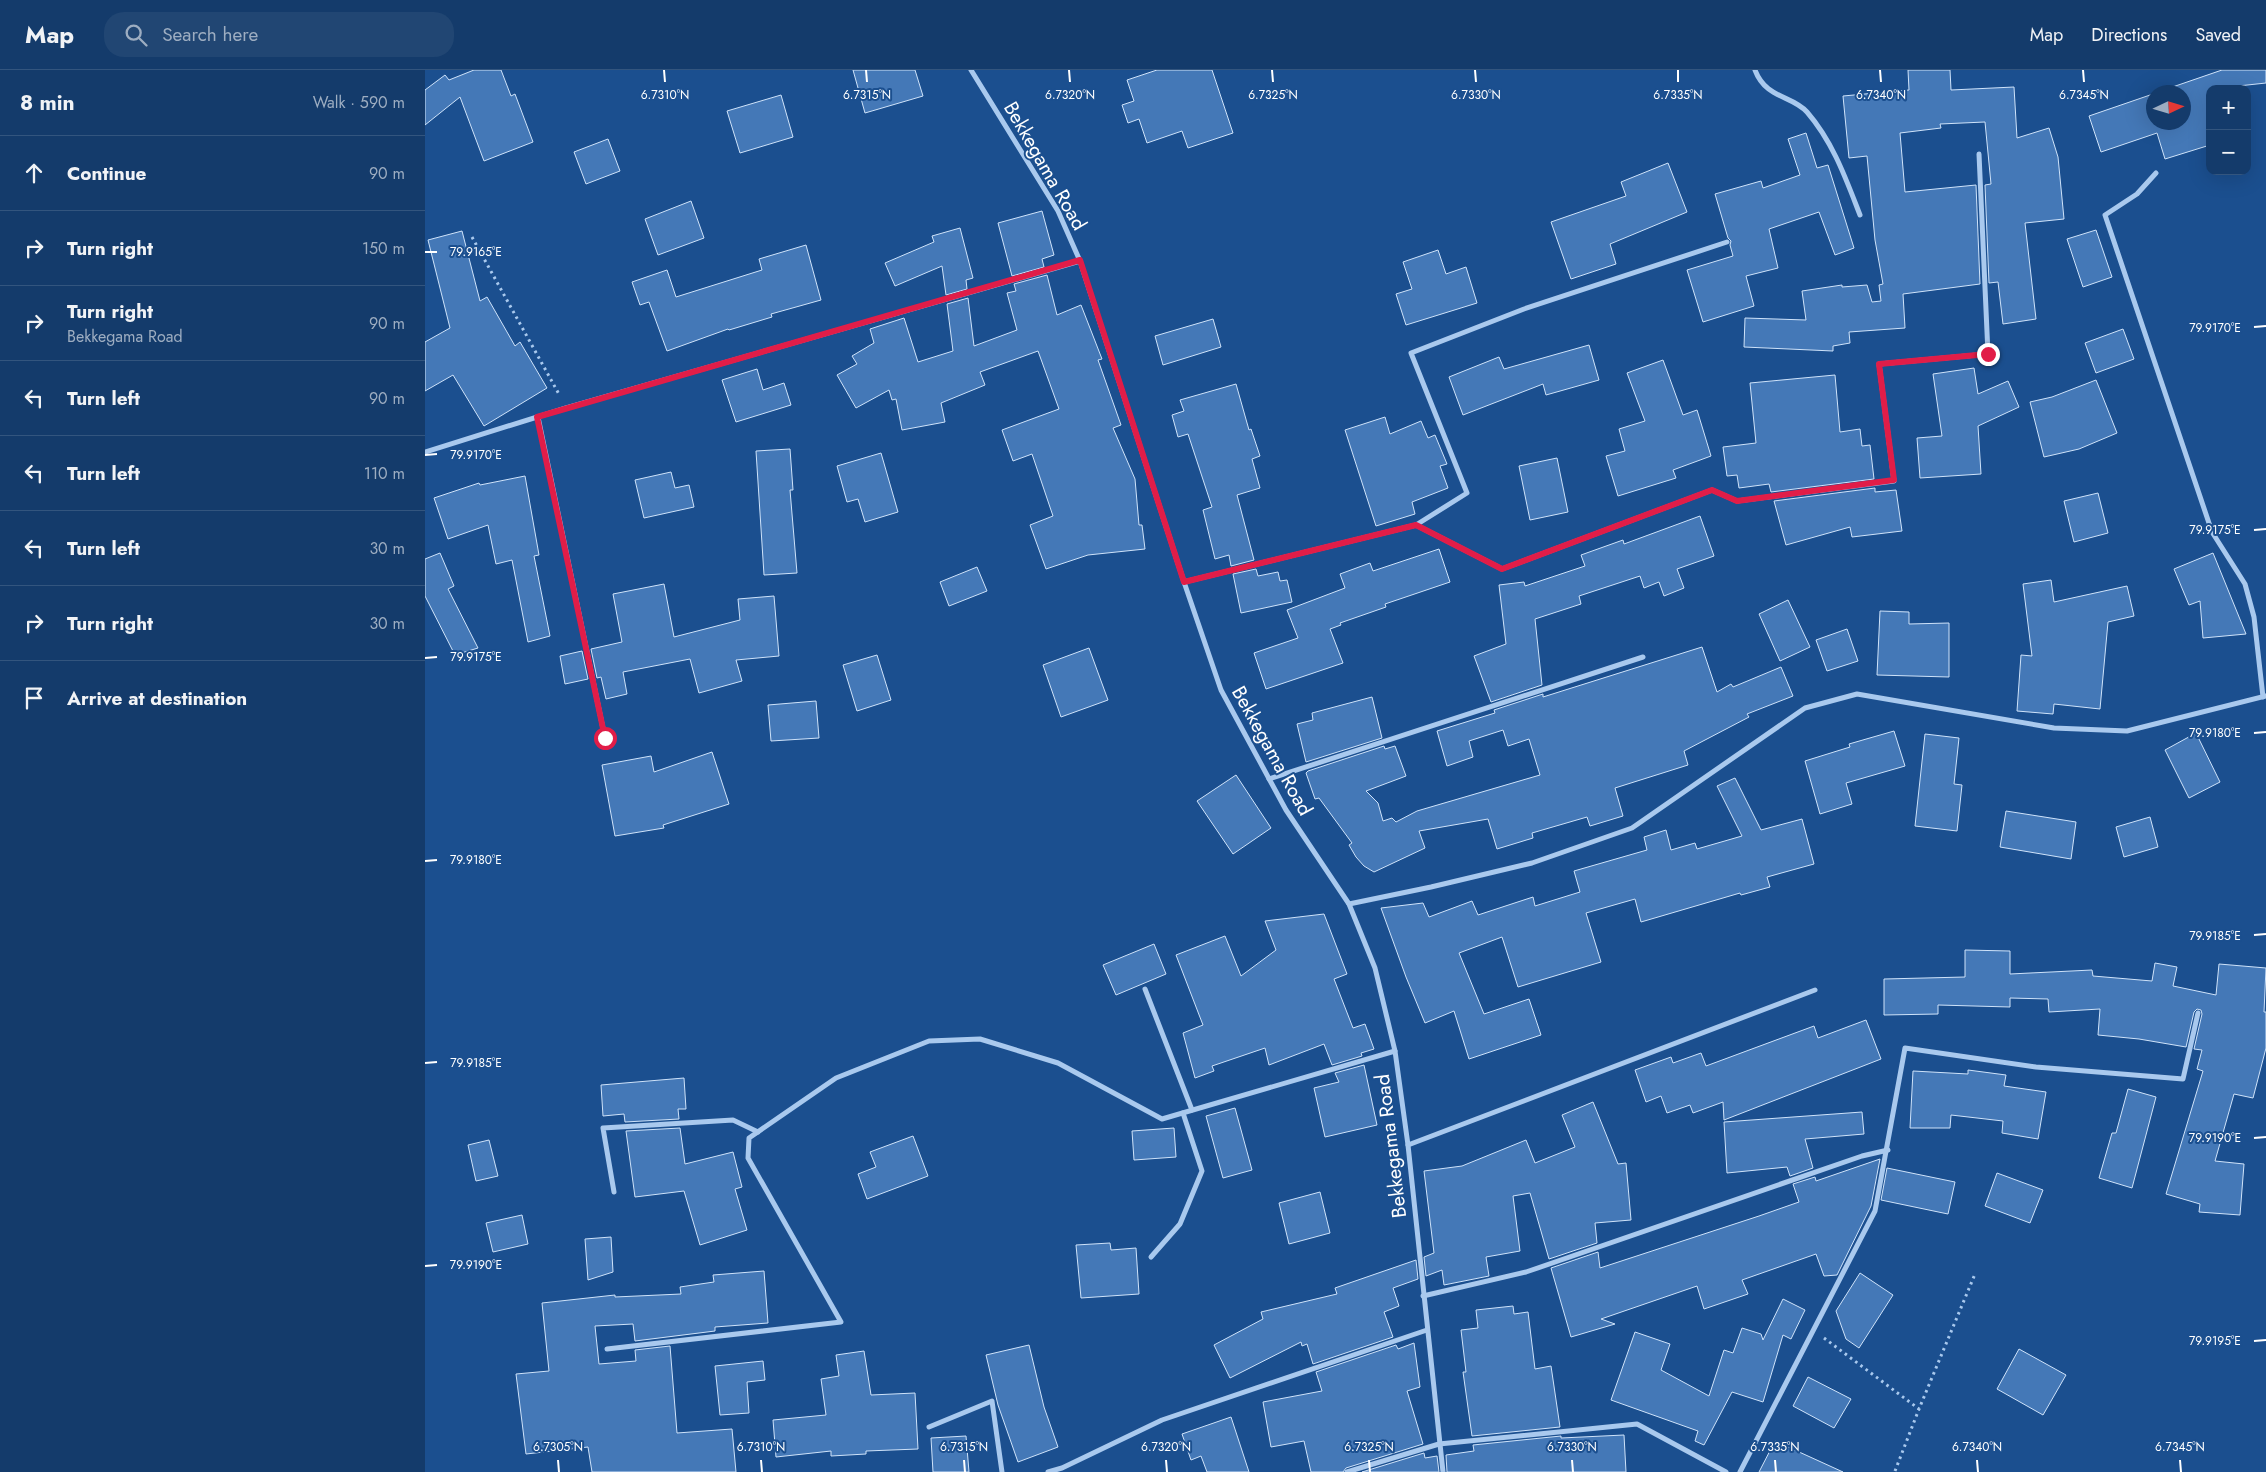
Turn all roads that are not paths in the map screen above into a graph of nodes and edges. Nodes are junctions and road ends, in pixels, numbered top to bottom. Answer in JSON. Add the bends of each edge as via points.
{"nodes":[{"id":1,"x":971,"y":70,"type":"edge"},
{"id":2,"x":1755,"y":70,"type":"edge"},
{"id":3,"x":1979,"y":154,"type":"dead end"},
{"id":4,"x":2156,"y":173,"type":"dead end"},
{"id":5,"x":1860,"y":215,"type":"dead end"},
{"id":6,"x":1727,"y":242,"type":"dead end"},
{"id":7,"x":1080,"y":260,"type":"junction"},
{"id":8,"x":537,"y":417,"type":"junction"},
{"id":9,"x":425,"y":452,"type":"edge"},
{"id":10,"x":1416,"y":525,"type":"junction"},
{"id":11,"x":1184,"y":582,"type":"junction"},
{"id":12,"x":1643,"y":656,"type":"dead end"},
{"id":13,"x":2265,"y":696,"type":"edge"},
{"id":14,"x":605,"y":738,"type":"dead end"},
{"id":15,"x":1269,"y":779,"type":"junction"},
{"id":16,"x":1349,"y":904,"type":"junction"},
{"id":17,"x":1145,"y":989,"type":"dead end"},
{"id":18,"x":1815,"y":990,"type":"dead end"},
{"id":19,"x":2198,"y":1013,"type":"dead end"},
{"id":20,"x":1395,"y":1051,"type":"junction"},
{"id":21,"x":1192,"y":1110,"type":"junction"},
{"id":22,"x":1183,"y":1113,"type":"junction"},
{"id":23,"x":758,"y":1132,"type":"junction"},
{"id":24,"x":1408,"y":1145,"type":"junction"},
{"id":25,"x":1888,"y":1150,"type":"junction"},
{"id":26,"x":614,"y":1192,"type":"dead end"},
{"id":27,"x":1151,"y":1257,"type":"dead end"},
{"id":28,"x":1423,"y":1296,"type":"junction"},
{"id":29,"x":1427,"y":1330,"type":"junction"},
{"id":30,"x":607,"y":1349,"type":"dead end"},
{"id":31,"x":929,"y":1427,"type":"dead end"},
{"id":32,"x":1439,"y":1444,"type":"junction"},
{"id":33,"x":1002,"y":1472,"type":"edge"},
{"id":34,"x":1049,"y":1472,"type":"edge"},
{"id":35,"x":1347,"y":1472,"type":"edge"},
{"id":36,"x":1443,"y":1472,"type":"edge"},
{"id":37,"x":1726,"y":1472,"type":"edge"},
{"id":38,"x":1740,"y":1472,"type":"edge"}],
"edges":[{"from":1,"to":7,"type":"street","name":"Bekkegama Road","via":[[1058,211]]},
{"from":2,"to":5,"type":"street","via":[[1768,90],[1807,111],[1840,161]]},
{"from":3,"to":10,"type":"street","via":[[1988,354],[1879,364],[1894,480],[1737,501],[1712,490],[1502,569]]},
{"from":4,"to":13,"type":"street","via":[[2137,194],[2105,215],[2212,532],[2245,584],[2254,617]]},
{"from":6,"to":10,"type":"street","via":[[1524,309],[1411,353],[1467,493]]},
{"from":7,"to":8,"type":"street"},
{"from":7,"to":11,"type":"street","name":"Bekkegama Road"},
{"from":8,"to":9,"type":"street"},
{"from":8,"to":14,"type":"street"},
{"from":10,"to":11,"type":"street"},
{"from":11,"to":15,"type":"street","name":"Bekkegama Road","via":[[1221,690]]},
{"from":12,"to":15,"type":"street"},
{"from":13,"to":16,"type":"street","via":[[2127,731],[2054,728],[1857,694],[1805,708],[1631,828],[1532,862]]},
{"from":15,"to":16,"type":"street","name":"Bekkegama Road"},
{"from":16,"to":20,"type":"street","name":"Bekkegama Road","via":[[1375,968]]},
{"from":17,"to":21,"type":"street"},
{"from":18,"to":24,"type":"street"},
{"from":19,"to":25,"type":"street","via":[[2183,1078],[2036,1067],[1905,1048]]},
{"from":20,"to":21,"type":"street"},
{"from":20,"to":24,"type":"street","name":"Bekkegama Road"},
{"from":21,"to":22,"type":"street"},
{"from":22,"to":23,"type":"street","via":[[1163,1119],[1058,1063],[980,1039],[946,1040],[929,1041],[836,1078]]},
{"from":22,"to":27,"type":"street","via":[[1202,1171],[1180,1224]]},
{"from":23,"to":26,"type":"street","via":[[733,1120],[603,1128]]},
{"from":23,"to":30,"type":"street","via":[[749,1138],[747,1158],[841,1322]]},
{"from":24,"to":28,"type":"street","name":"Bekkegama Road"},
{"from":25,"to":28,"type":"street","via":[[1862,1156],[1526,1272]]},
{"from":25,"to":38,"type":"street","via":[[1875,1211]]},
{"from":28,"to":29,"type":"street","name":"Bekkegama Road"},
{"from":29,"to":32,"type":"street","name":"Bekkegama Road"},
{"from":29,"to":34,"type":"street","via":[[1163,1420]]},
{"from":31,"to":33,"type":"street","via":[[992,1401]]},
{"from":32,"to":35,"type":"street"},
{"from":32,"to":36,"type":"street","name":"Bekkegama Road"},
{"from":32,"to":37,"type":"street","via":[[1637,1424]]}]}
